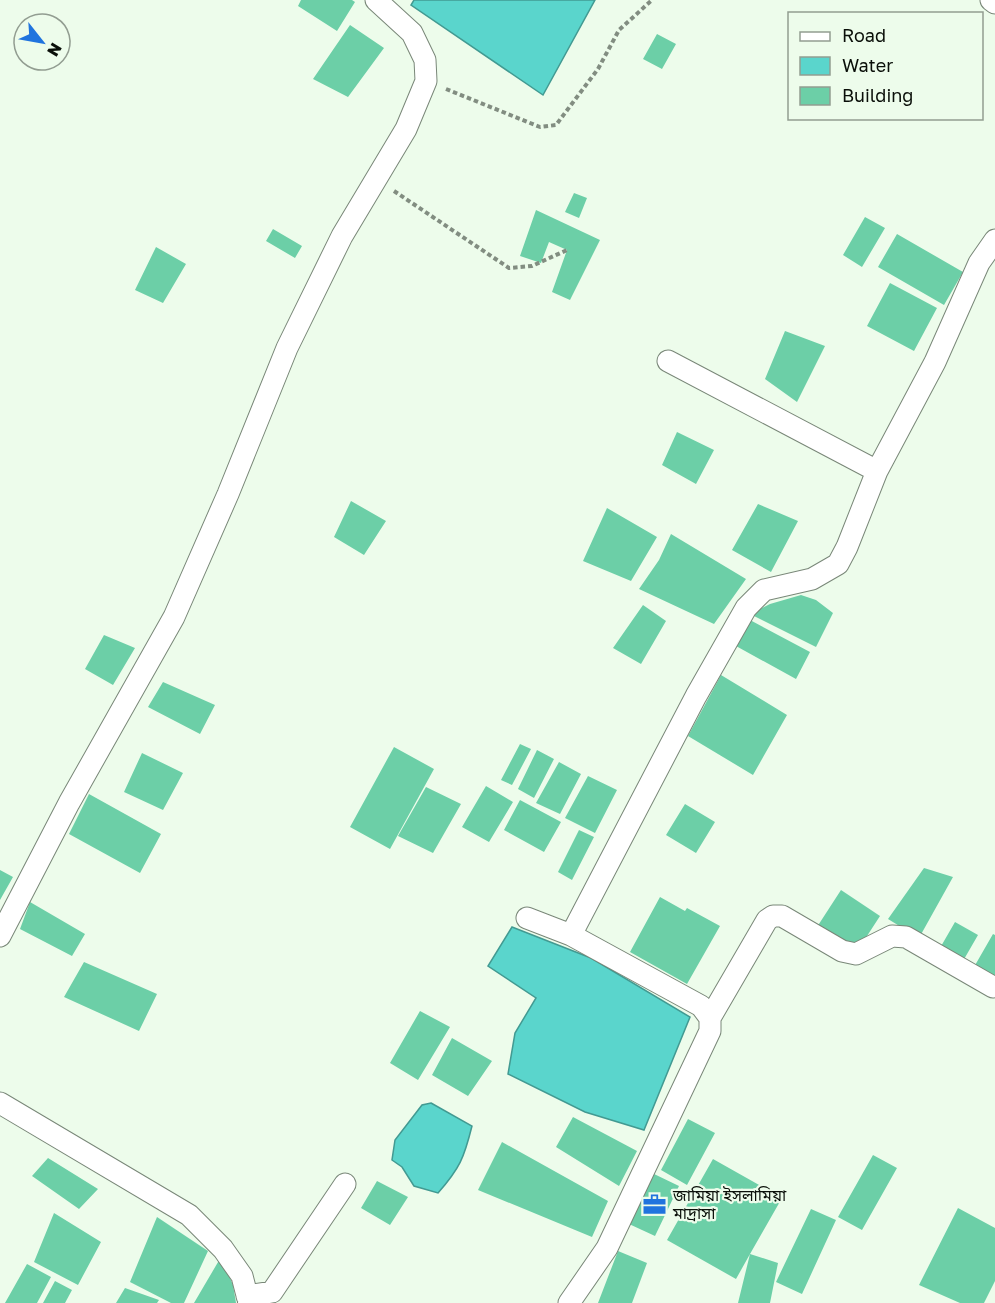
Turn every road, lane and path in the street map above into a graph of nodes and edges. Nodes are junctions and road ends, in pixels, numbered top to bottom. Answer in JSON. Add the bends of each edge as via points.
{"nodes":[{"id":1,"x":376,"y":0,"type":"edge"},
{"id":2,"x":652,"y":0,"type":"edge"},
{"id":3,"x":991,"y":0,"type":"edge"},
{"id":4,"x":995,"y":3,"type":"edge"},
{"id":5,"x":426,"y":81,"type":"junction"},
{"id":6,"x":376,"y":179,"type":"junction"},
{"id":7,"x":995,"y":240,"type":"edge"},
{"id":8,"x":567,"y":250,"type":"dead end"},
{"id":9,"x":987,"y":266,"type":"edge"},
{"id":10,"x":668,"y":361,"type":"dead end"},
{"id":11,"x":877,"y":471,"type":"junction"},
{"id":12,"x":527,"y":918,"type":"dead end"},
{"id":13,"x":571,"y":935,"type":"junction"},
{"id":14,"x":0,"y":936,"type":"edge"},
{"id":15,"x":993,"y":987,"type":"dead end"},
{"id":16,"x":710,"y":1018,"type":"junction"},
{"id":17,"x":0,"y":1103,"type":"edge"},
{"id":18,"x":345,"y":1184,"type":"dead end"},
{"id":19,"x":248,"y":1300,"type":"edge"},
{"id":20,"x":569,"y":1303,"type":"edge"}],
"edges":[{"from":1,"to":5,"type":"street","via":[[412,33],[425,60]]},
{"from":2,"to":5,"type":"path","via":[[619,30],[598,69],[556,125],[540,127]]},
{"from":3,"to":4,"type":"street"},
{"from":5,"to":6,"type":"street","via":[[406,129]]},
{"from":6,"to":8,"type":"path","via":[[509,268],[532,266]]},
{"from":6,"to":14,"type":"street","via":[[342,236],[287,348],[174,617],[69,803]]},
{"from":7,"to":9,"type":"street"},
{"from":9,"to":11,"type":"street"},
{"from":10,"to":11,"type":"street"},
{"from":11,"to":13,"type":"street","via":[[838,564],[812,579],[764,590],[746,608]]},
{"from":12,"to":13,"type":"street"},
{"from":13,"to":16,"type":"street","via":[[700,1006]]},
{"from":15,"to":16,"type":"street","via":[[906,937],[892,936],[856,954],[842,951],[782,916],[773,916],[766,920]]},
{"from":16,"to":20,"type":"street","via":[[710,1031],[607,1248]]},
{"from":17,"to":19,"type":"street","via":[[189,1215],[223,1249],[242,1276]]},
{"from":18,"to":19,"type":"street","via":[[272,1292]]}]}
